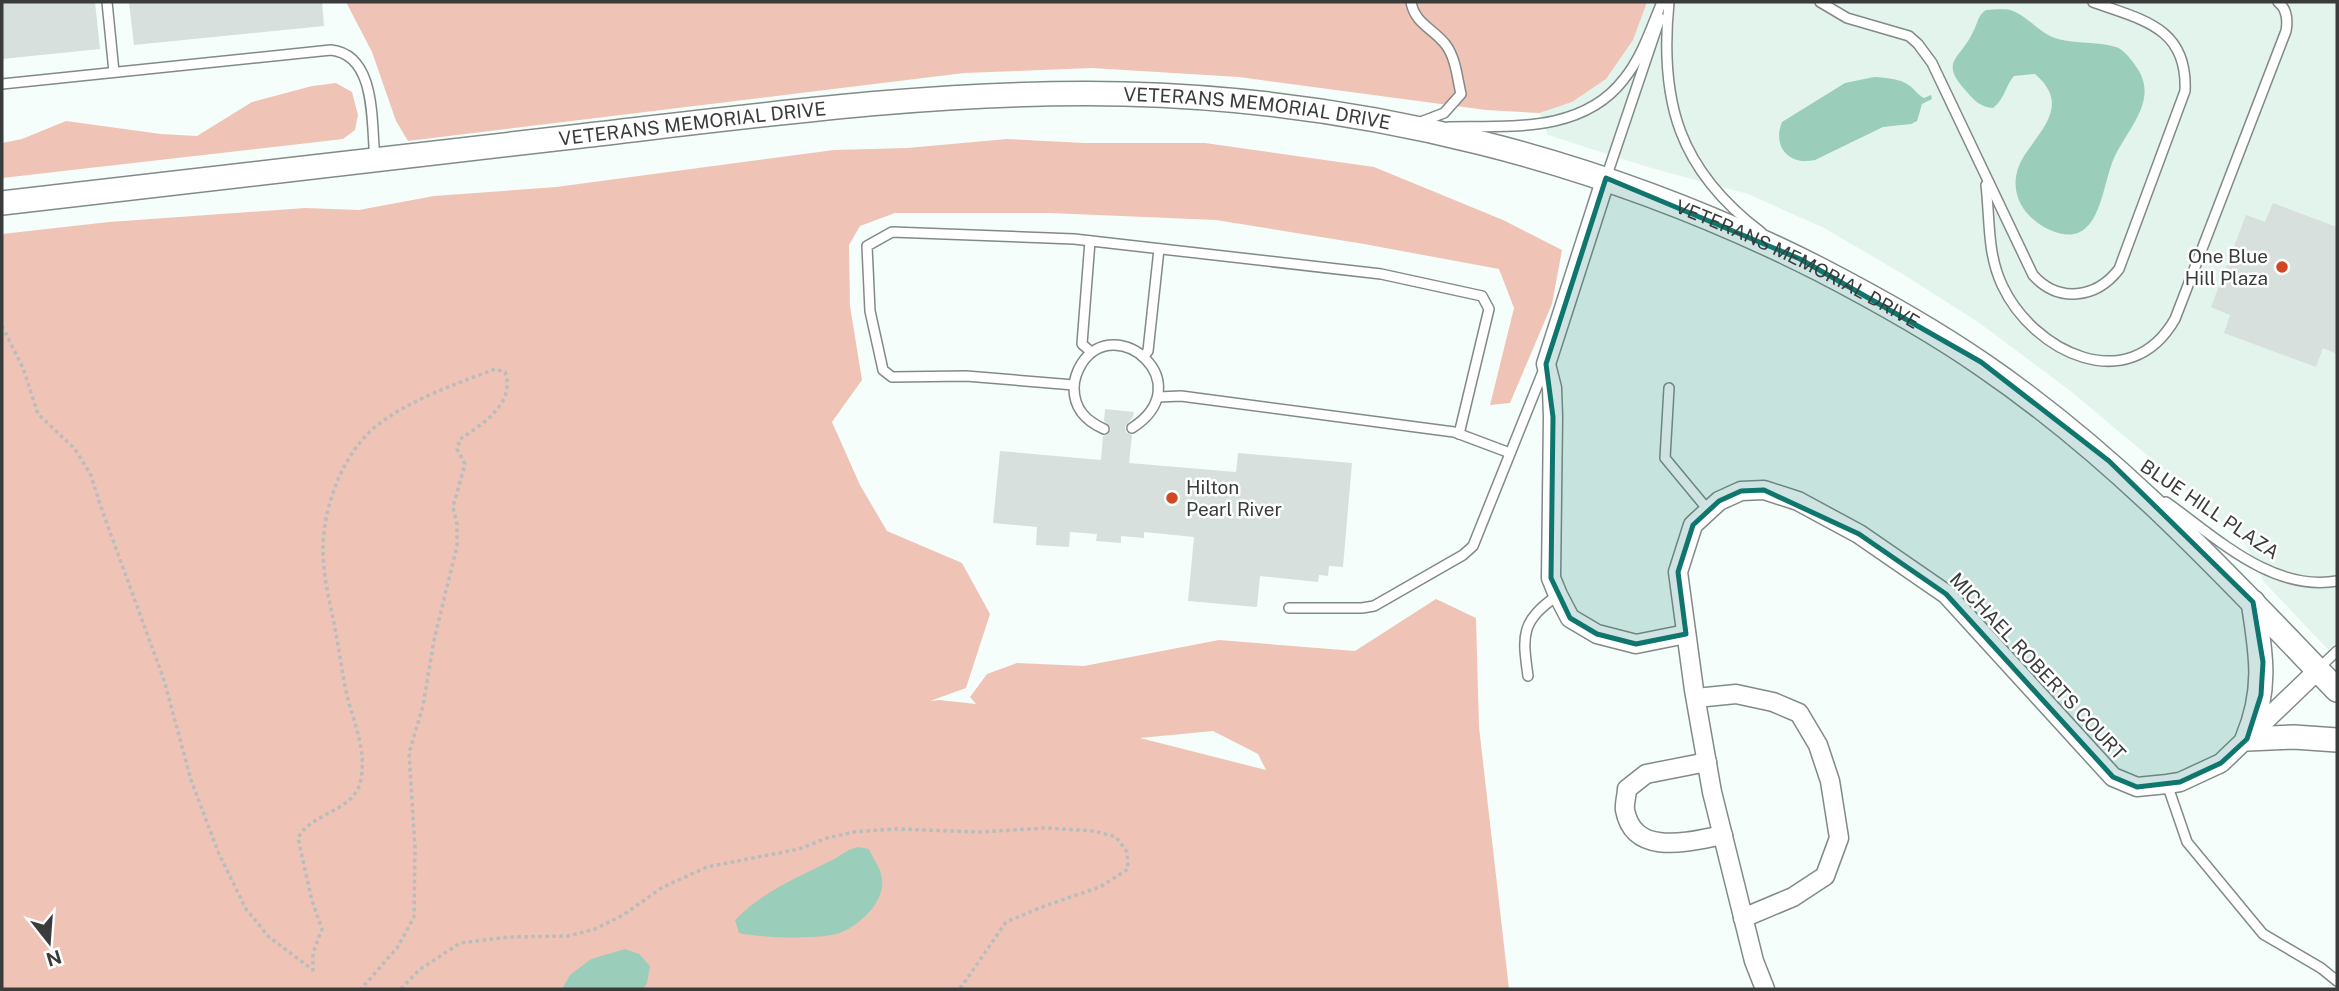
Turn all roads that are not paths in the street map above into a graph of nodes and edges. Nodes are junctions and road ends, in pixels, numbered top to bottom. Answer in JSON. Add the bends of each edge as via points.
{"nodes":[{"id":1,"x":107,"y":2,"type":"edge"},
{"id":2,"x":1411,"y":2,"type":"edge"},
{"id":3,"x":1665,"y":2,"type":"edge"},
{"id":4,"x":1820,"y":2,"type":"edge"},
{"id":5,"x":2093,"y":2,"type":"edge"},
{"id":6,"x":2278,"y":2,"type":"edge"},
{"id":7,"x":114,"y":72,"type":"junction"},
{"id":8,"x":2,"y":83,"type":"edge"},
{"id":9,"x":1406,"y":127,"type":"junction"},
{"id":10,"x":375,"y":159,"type":"junction"},
{"id":11,"x":1980,"y":166,"type":"junction"},
{"id":12,"x":1606,"y":178,"type":"junction"},
{"id":13,"x":2,"y":203,"type":"edge"},
{"id":14,"x":1090,"y":241,"type":"junction"},
{"id":15,"x":1159,"y":248,"type":"junction"},
{"id":16,"x":1800,"y":260,"type":"junction"},
{"id":17,"x":1091,"y":352,"type":"junction"},
{"id":18,"x":1144,"y":356,"type":"junction"},
{"id":19,"x":1546,"y":364,"type":"junction"},
{"id":20,"x":1073,"y":385,"type":"junction"},
{"id":21,"x":1669,"y":388,"type":"dead end"},
{"id":22,"x":1158,"y":397,"type":"junction"},
{"id":23,"x":1132,"y":428,"type":"dead end"},
{"id":24,"x":1104,"y":429,"type":"dead end"},
{"id":25,"x":1459,"y":434,"type":"junction"},
{"id":26,"x":1510,"y":453,"type":"junction"},
{"id":27,"x":2109,"y":461,"type":"junction"},
{"id":28,"x":1709,"y":511,"type":"junction"},
{"id":29,"x":2337,"y":581,"type":"edge"},
{"id":30,"x":1558,"y":595,"type":"junction"},
{"id":31,"x":2253,"y":602,"type":"junction"},
{"id":32,"x":1289,"y":608,"type":"dead end"},
{"id":33,"x":1686,"y":634,"type":"junction"},
{"id":34,"x":2337,"y":651,"type":"edge"},
{"id":35,"x":2318,"y":670,"type":"junction"},
{"id":36,"x":1528,"y":676,"type":"dead end"},
{"id":37,"x":2337,"y":690,"type":"edge"},
{"id":38,"x":1696,"y":698,"type":"junction"},
{"id":39,"x":2247,"y":739,"type":"junction"},
{"id":40,"x":2337,"y":740,"type":"edge"},
{"id":41,"x":1707,"y":762,"type":"junction"},
{"id":42,"x":2167,"y":784,"type":"junction"},
{"id":43,"x":1723,"y":835,"type":"junction"},
{"id":44,"x":1743,"y":918,"type":"junction"},
{"id":45,"x":2337,"y":981,"type":"edge"},
{"id":46,"x":1765,"y":989,"type":"edge"}],
"edges":[{"from":1,"to":7,"type":"lane"},
{"from":2,"to":9,"type":"lane","via":[[1413,14],[1445,44],[1454,60],[1461,94],[1444,113]]},
{"from":3,"to":9,"type":"lane","via":[[1624,80],[1582,113],[1530,125]]},
{"from":3,"to":12,"type":"lane"},
{"from":3,"to":16,"type":"lane","via":[[1670,84],[1678,126],[1694,163],[1739,215]]},
{"from":4,"to":11,"type":"lane","via":[[1847,18],[1897,31],[1918,44],[1932,63]]},
{"from":5,"to":11,"type":"lane","via":[[2152,24],[2166,34],[2177,47],[2186,76],[2182,105],[2125,257],[2111,280],[2074,295],[2040,283]]},
{"from":6,"to":11,"type":"lane","via":[[2286,13],[2286,31],[2175,319],[2161,340],[2141,355],[2124,361],[2090,360],[2057,346],[2020,314],[1995,269]]},
{"from":7,"to":8,"type":"lane"},
{"from":7,"to":10,"type":"lane","via":[[340,51],[355,60],[366,78]]},
{"from":9,"to":10,"type":"street","name":"VETERANS MEMORIAL DRIVE","via":[[1312,109],[1219,99],[1006,95],[813,110]]},
{"from":9,"to":12,"type":"street","name":"VETERANS MEMORIAL DRIVE"},
{"from":10,"to":13,"type":"street","name":"VETERANS MEMORIAL DRIVE"},
{"from":12,"to":16,"type":"street","name":"VETERANS MEMORIAL DRIVE"},
{"from":12,"to":19,"type":"street"},
{"from":14,"to":15,"type":"lane"},
{"from":14,"to":17,"type":"lane","via":[[1082,344]]},
{"from":14,"to":20,"type":"lane","via":[[892,232],[867,246],[870,311],[883,370],[892,377],[966,376]]},
{"from":15,"to":18,"type":"lane","via":[[1149,351]]},
{"from":15,"to":25,"type":"lane","via":[[1381,274],[1482,296],[1489,309]]},
{"from":16,"to":27,"type":"street","name":"VETERANS MEMORIAL DRIVE","via":[[1892,308],[1980,362]]},
{"from":17,"to":18,"type":"lane","via":[[1122,346]]},
{"from":17,"to":20,"type":"lane"},
{"from":18,"to":22,"type":"lane","via":[[1155,369]]},
{"from":19,"to":26,"type":"lane"},
{"from":19,"to":30,"type":"street","via":[[1553,417],[1551,578]]},
{"from":20,"to":24,"type":"lane","via":[[1081,413]]},
{"from":21,"to":28,"type":"lane","via":[[1665,458]]},
{"from":22,"to":23,"type":"lane","via":[[1144,421]]},
{"from":22,"to":25,"type":"lane","via":[[1181,396]]},
{"from":25,"to":26,"type":"lane"},
{"from":26,"to":32,"type":"lane","via":[[1473,546],[1464,555],[1374,606]]},
{"from":27,"to":29,"type":"lane","name":"BLUE HILL PLAZA","via":[[2263,568],[2299,581]]},
{"from":27,"to":31,"type":"street","name":"VETERANS MEMORIAL DRIVE"},
{"from":28,"to":33,"type":"street","name":"MICHAEL ROBERTS COURT","via":[[1693,525],[1678,572]]},
{"from":28,"to":42,"type":"street","name":"MICHAEL ROBERTS COURT","via":[[1741,491],[1764,490],[1798,501],[1859,534],[1946,594],[2113,777],[2137,787]]},
{"from":30,"to":33,"type":"street","via":[[1570,618],[1597,634],[1636,644]]},
{"from":30,"to":36,"type":"lane","via":[[1536,610],[1525,632]]},
{"from":31,"to":35,"type":"street","name":"VETERANS MEMORIAL DRIVE"},
{"from":31,"to":39,"type":"street","via":[[2263,662],[2261,695]]},
{"from":33,"to":38,"type":"street","name":"MICHAEL ROBERTS COURT"},
{"from":34,"to":35,"type":"lane"},
{"from":35,"to":37,"type":"street","name":"VETERANS MEMORIAL DRIVE"},
{"from":35,"to":39,"type":"street","name":"MICHAEL ROBERTS COURT"},
{"from":38,"to":41,"type":"street","name":"MICHAEL ROBERTS COURT"},
{"from":38,"to":44,"type":"street","via":[[1736,694],[1799,713],[1818,745],[1830,781],[1839,838],[1825,876],[1793,897]]},
{"from":39,"to":40,"type":"street"},
{"from":39,"to":42,"type":"street","name":"MICHAEL ROBERTS COURT","via":[[2221,763]]},
{"from":41,"to":43,"type":"street","name":"MICHAEL ROBERTS COURT"},
{"from":41,"to":43,"type":"street","via":[[1646,774],[1627,789],[1625,810],[1633,828],[1649,841],[1671,845]]},
{"from":42,"to":45,"type":"lane","via":[[2187,842],[2263,934]]},
{"from":43,"to":44,"type":"street","name":"MICHAEL ROBERTS COURT"},
{"from":44,"to":46,"type":"street","name":"MICHAEL ROBERTS COURT"}]}
